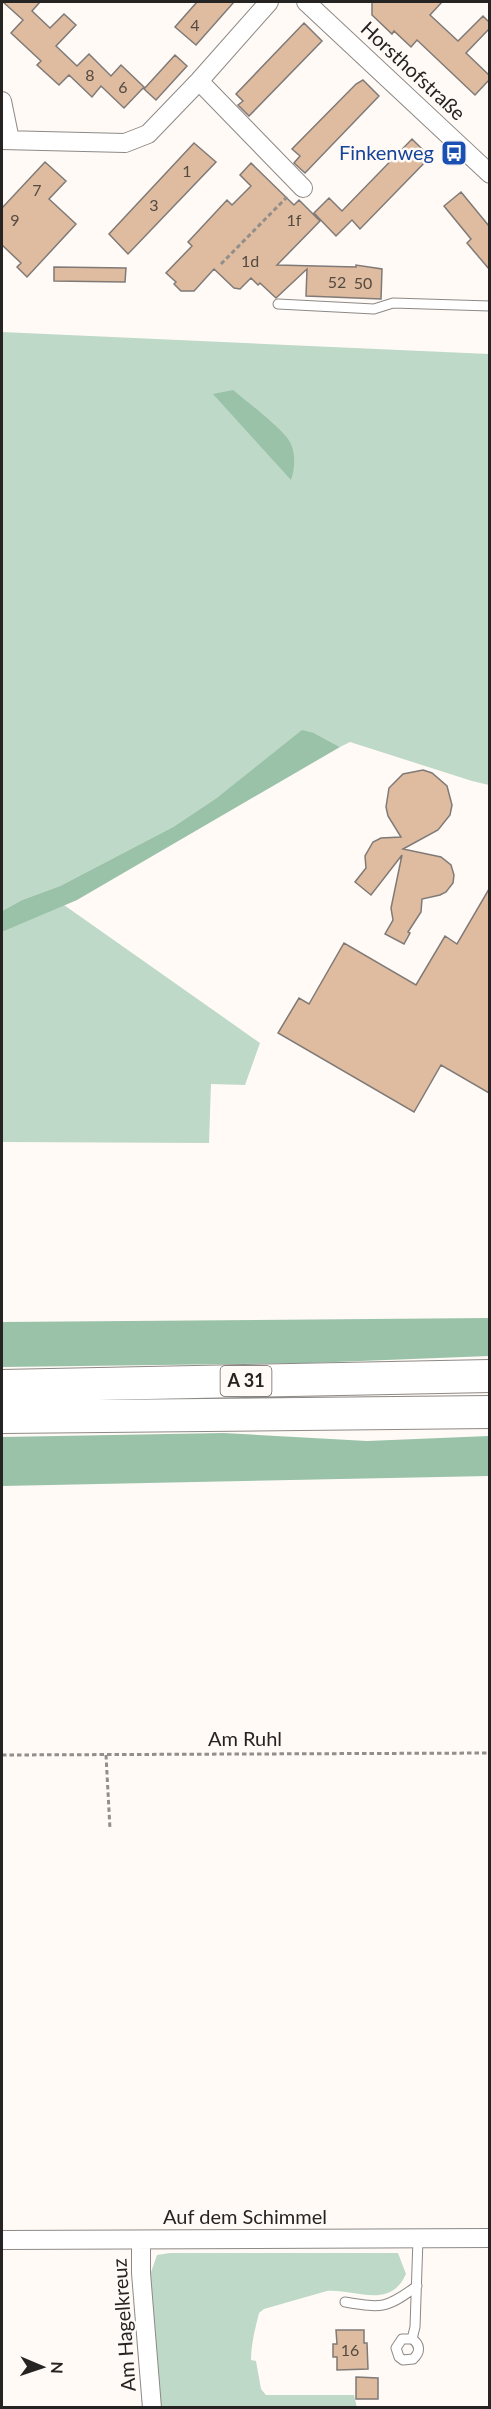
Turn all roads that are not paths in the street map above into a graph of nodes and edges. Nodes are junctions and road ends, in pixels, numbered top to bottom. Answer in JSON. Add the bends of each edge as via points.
{"nodes":[{"id":1,"x":269,"y":2,"type":"edge"},
{"id":2,"x":306,"y":2,"type":"edge"},
{"id":3,"x":199,"y":81,"type":"junction"},
{"id":4,"x":2,"y":101,"type":"edge"},
{"id":5,"x":6,"y":140,"type":"edge"},
{"id":6,"x":489,"y":174,"type":"edge"},
{"id":7,"x":301,"y":186,"type":"road end"},
{"id":8,"x":279,"y":304,"type":"dead end"},
{"id":9,"x":489,"y":306,"type":"edge"},
{"id":10,"x":489,"y":1376,"type":"edge"},
{"id":11,"x":2,"y":1386,"type":"edge"},
{"id":12,"x":489,"y":1412,"type":"edge"},
{"id":13,"x":2,"y":1417,"type":"edge"},
{"id":14,"x":489,"y":2238,"type":"edge"},
{"id":15,"x":418,"y":2239,"type":"junction"},
{"id":16,"x":2,"y":2240,"type":"edge"},
{"id":17,"x":141,"y":2240,"type":"junction"},
{"id":18,"x":417,"y":2286,"type":"junction"},
{"id":19,"x":345,"y":2302,"type":"dead end"},
{"id":20,"x":412,"y":2338,"type":"dead end"},
{"id":21,"x":152,"y":2408,"type":"edge"}],
"edges":[{"from":1,"to":3,"type":"street"},
{"from":2,"to":6,"type":"street","name":"Horsthofstraße"},
{"from":3,"to":5,"type":"street","via":[[148,135],[125,142]]},
{"from":3,"to":7,"type":"street"},
{"from":4,"to":5,"type":"street"},
{"from":8,"to":9,"type":"lane","via":[[374,309],[393,303]]},
{"from":10,"to":11,"type":"highway","number":"A 31"},
{"from":12,"to":13,"type":"highway","number":"A 31"},
{"from":14,"to":15,"type":"street","name":"Auf dem Schimmel"},
{"from":15,"to":17,"type":"street","name":"Auf dem Schimmel"},
{"from":15,"to":18,"type":"lane"},
{"from":16,"to":17,"type":"street","name":"Auf dem Schimmel"},
{"from":17,"to":21,"type":"street","name":"Am Hagelkreuz"},
{"from":18,"to":19,"type":"lane","via":[[382,2306]]},
{"from":18,"to":20,"type":"lane"}]}
